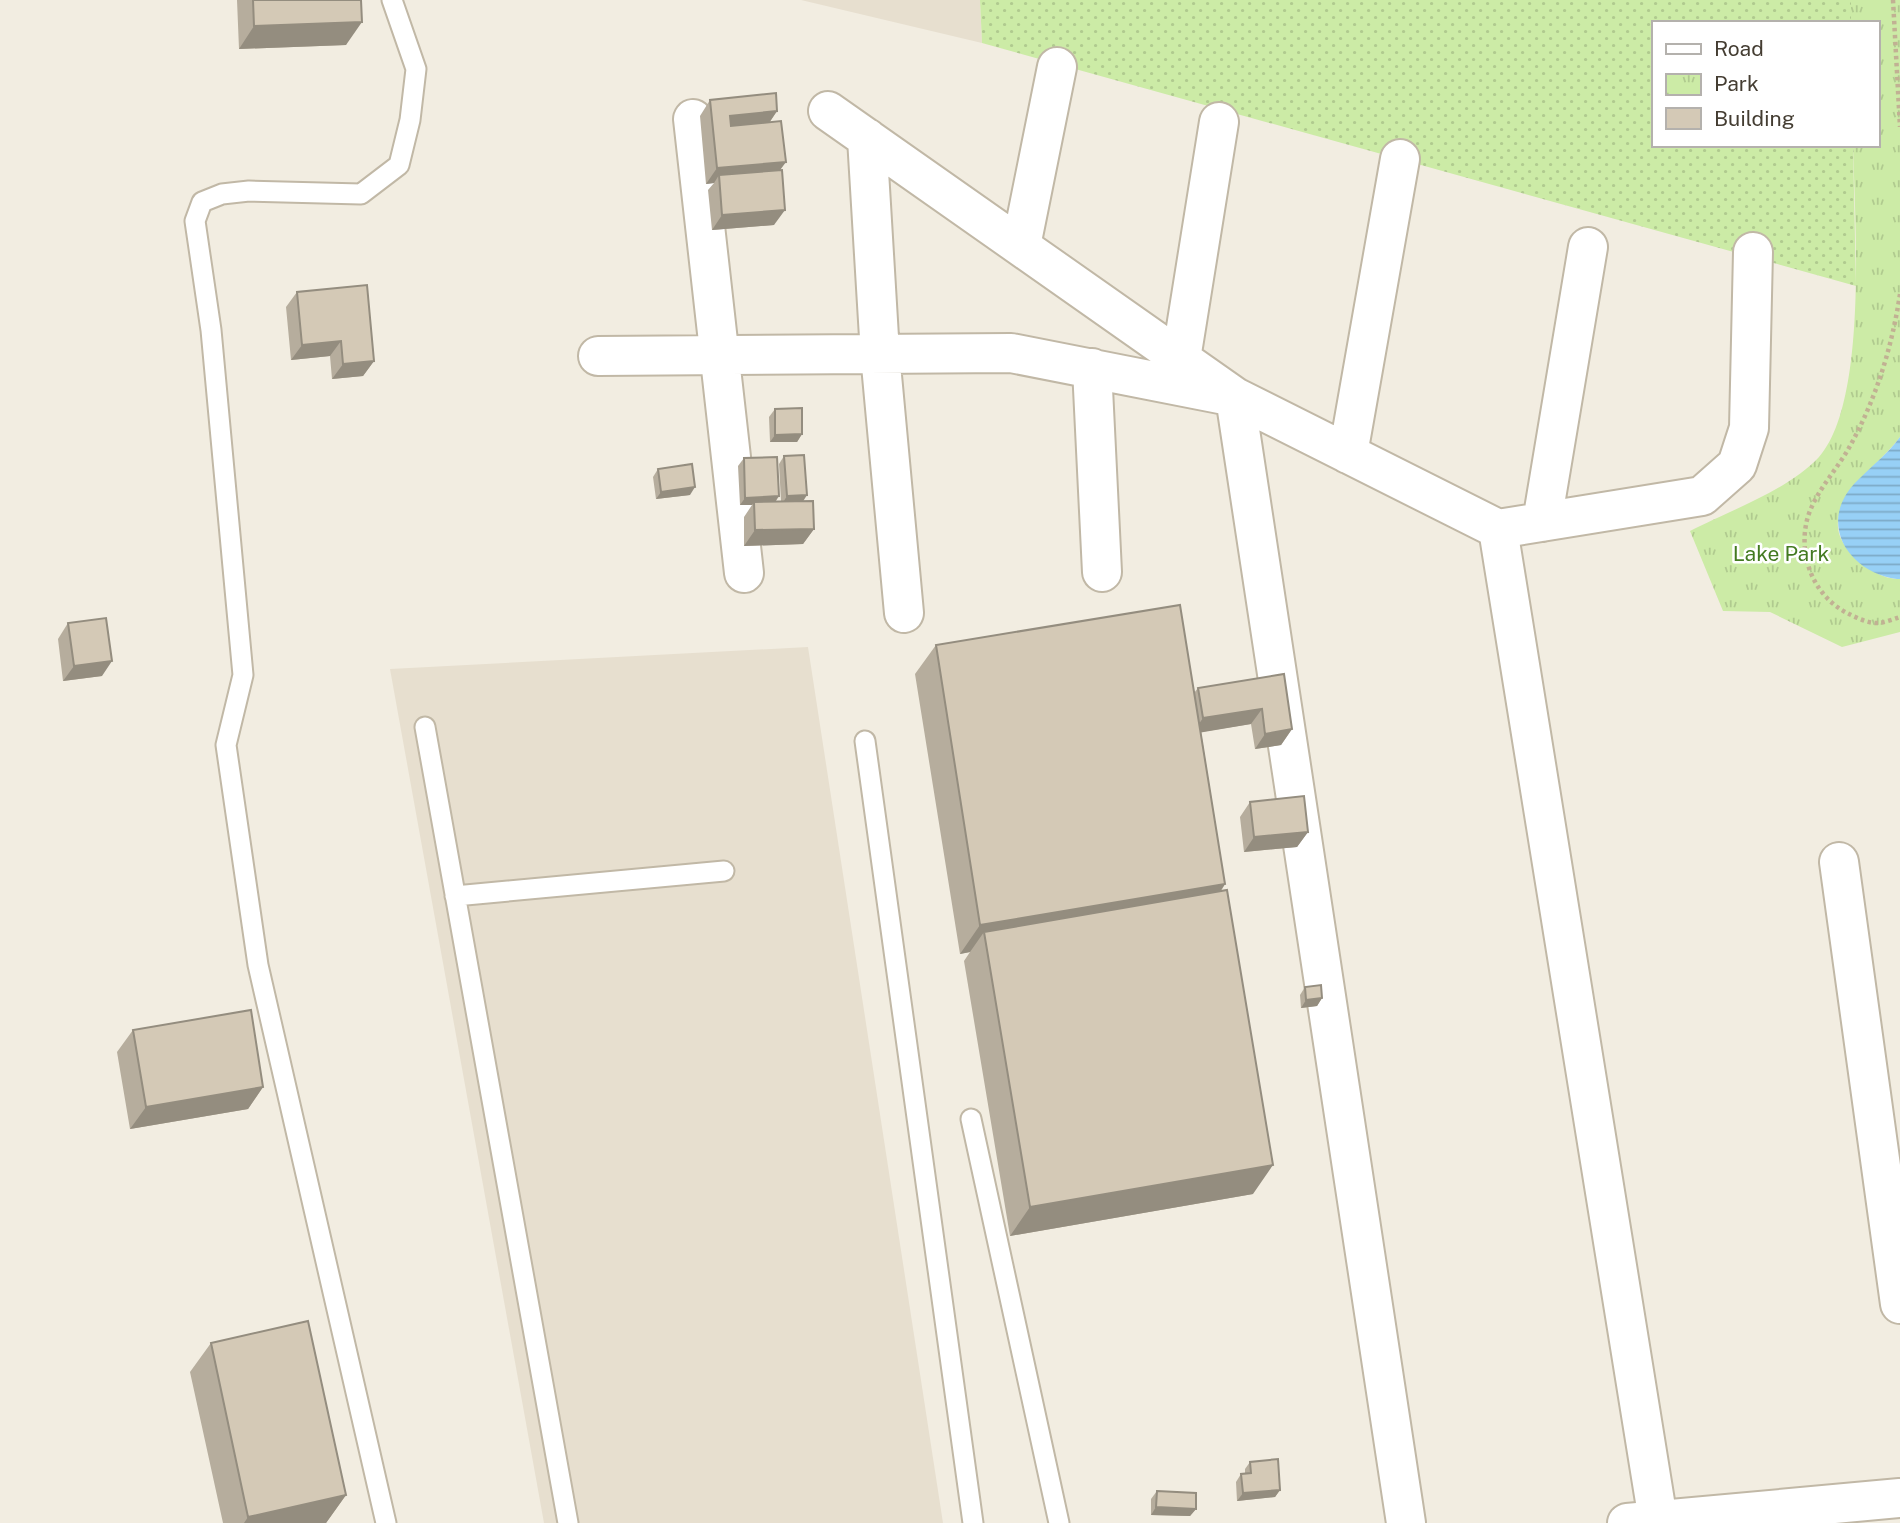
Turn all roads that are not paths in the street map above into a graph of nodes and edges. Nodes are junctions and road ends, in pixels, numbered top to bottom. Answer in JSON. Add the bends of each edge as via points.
{"nodes":[{"id":1,"x":392,"y":0,"type":"edge"},
{"id":2,"x":1057,"y":68,"type":"dead end"},
{"id":3,"x":828,"y":111,"type":"dead end"},
{"id":4,"x":693,"y":119,"type":"dead end"},
{"id":5,"x":1219,"y":122,"type":"dead end"},
{"id":6,"x":867,"y":138,"type":"junction"},
{"id":7,"x":1400,"y":159,"type":"dead end"},
{"id":8,"x":1021,"y":246,"type":"junction"},
{"id":9,"x":1588,"y":247,"type":"dead end"},
{"id":10,"x":1753,"y":252,"type":"dead end"},
{"id":11,"x":880,"y":354,"type":"junction"},
{"id":12,"x":720,"y":355,"type":"junction"},
{"id":13,"x":598,"y":356,"type":"dead end"},
{"id":14,"x":1181,"y":359,"type":"junction"},
{"id":15,"x":1092,"y":368,"type":"junction"},
{"id":16,"x":1235,"y":397,"type":"junction"},
{"id":17,"x":1348,"y":454,"type":"junction"},
{"id":18,"x":1542,"y":522,"type":"junction"},
{"id":19,"x":1498,"y":529,"type":"junction"},
{"id":20,"x":1102,"y":572,"type":"dead end"},
{"id":21,"x":744,"y":573,"type":"dead end"},
{"id":22,"x":904,"y":613,"type":"dead end"},
{"id":23,"x":425,"y":727,"type":"dead end"},
{"id":24,"x":864,"y":741,"type":"dead end"},
{"id":25,"x":1839,"y":862,"type":"dead end"},
{"id":26,"x":724,"y":871,"type":"dead end"},
{"id":27,"x":455,"y":896,"type":"junction"},
{"id":28,"x":971,"y":1119,"type":"dead end"},
{"id":29,"x":1900,"y":1304,"type":"edge"},
{"id":30,"x":1900,"y":1498,"type":"edge"},
{"id":31,"x":1642,"y":1522,"type":"edge"},
{"id":32,"x":386,"y":1523,"type":"edge"},
{"id":33,"x":568,"y":1523,"type":"edge"},
{"id":34,"x":973,"y":1523,"type":"edge"},
{"id":35,"x":1059,"y":1523,"type":"edge"},
{"id":36,"x":1406,"y":1523,"type":"edge"}],
"edges":[{"from":1,"to":32,"type":"lane","via":[[416,69],[400,165],[362,194],[222,194],[202,202],[195,221],[211,330],[243,675],[226,745],[258,965]]},
{"from":2,"to":8,"type":"street"},
{"from":3,"to":6,"type":"street"},
{"from":4,"to":12,"type":"street"},
{"from":5,"to":14,"type":"street"},
{"from":6,"to":8,"type":"street"},
{"from":6,"to":11,"type":"street"},
{"from":7,"to":17,"type":"street"},
{"from":8,"to":14,"type":"street"},
{"from":9,"to":18,"type":"street"},
{"from":10,"to":18,"type":"street","via":[[1749,428],[1737,465],[1702,496]]},
{"from":11,"to":12,"type":"street"},
{"from":11,"to":15,"type":"street","via":[[1012,353]]},
{"from":11,"to":22,"type":"street"},
{"from":12,"to":13,"type":"street"},
{"from":12,"to":21,"type":"street"},
{"from":14,"to":16,"type":"street"},
{"from":15,"to":16,"type":"street"},
{"from":15,"to":20,"type":"street"},
{"from":16,"to":17,"type":"street"},
{"from":16,"to":36,"type":"street"},
{"from":17,"to":19,"type":"street"},
{"from":18,"to":19,"type":"street"},
{"from":19,"to":31,"type":"street"},
{"from":23,"to":27,"type":"lane"},
{"from":24,"to":34,"type":"lane"},
{"from":25,"to":29,"type":"street"},
{"from":26,"to":27,"type":"lane"},
{"from":27,"to":33,"type":"lane"},
{"from":28,"to":35,"type":"lane"},
{"from":30,"to":31,"type":"street"}]}
